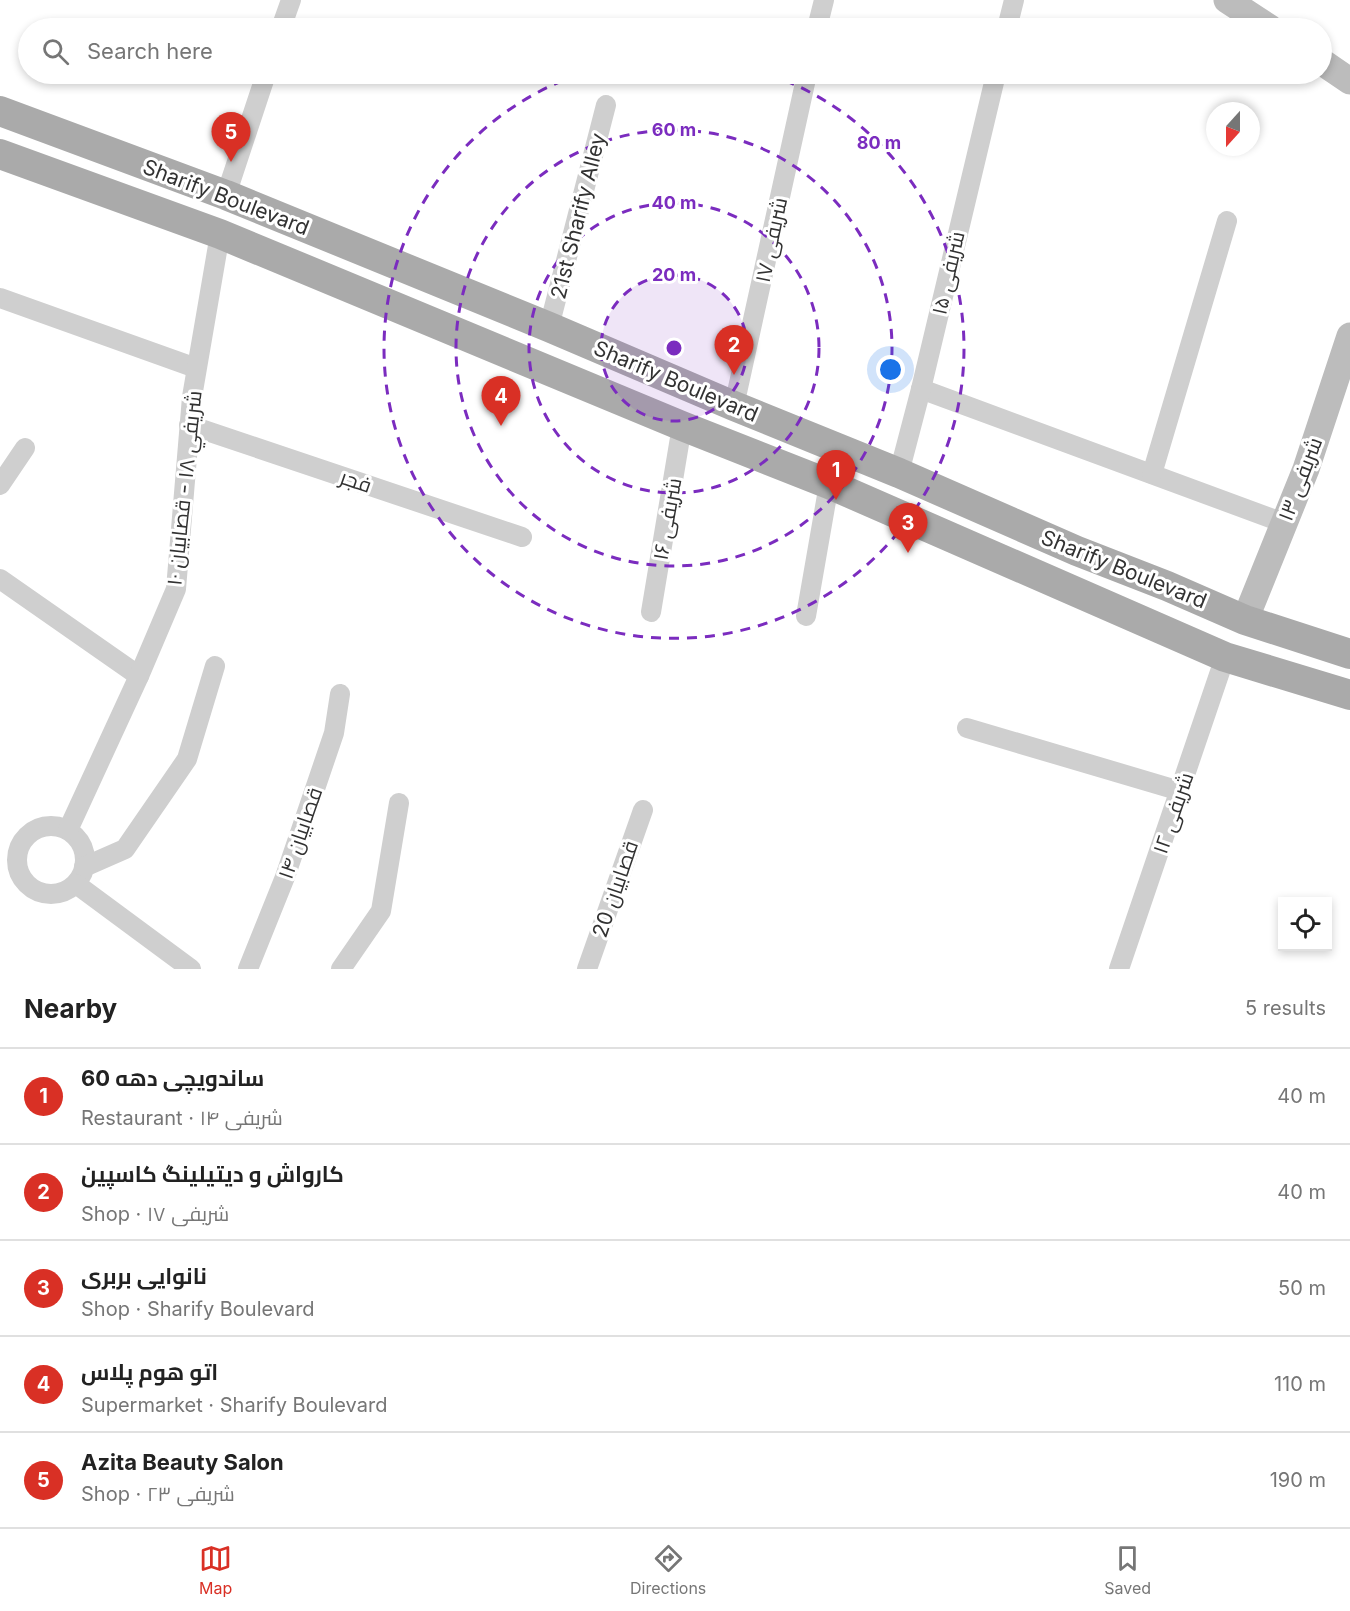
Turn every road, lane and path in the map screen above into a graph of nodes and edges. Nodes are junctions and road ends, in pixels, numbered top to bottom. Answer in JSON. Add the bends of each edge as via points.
{"nodes":[{"id":1,"x":291,"y":0,"type":"edge"},
{"id":2,"x":824,"y":0,"type":"edge"},
{"id":3,"x":1014,"y":0,"type":"edge"},
{"id":4,"x":1227,"y":0,"type":"edge"},
{"id":5,"x":285,"y":18,"type":"edge"},
{"id":6,"x":820,"y":18,"type":"edge"},
{"id":7,"x":1010,"y":18,"type":"edge"},
{"id":8,"x":1255,"y":18,"type":"edge"},
{"id":9,"x":1332,"y":69,"type":"edge"},
{"id":10,"x":1350,"y":81,"type":"edge"},
{"id":11,"x":264,"y":84,"type":"edge"},
{"id":12,"x":805,"y":84,"type":"edge"},
{"id":13,"x":994,"y":84,"type":"edge"},
{"id":14,"x":606,"y":105,"type":"dead end"},
{"id":15,"x":0,"y":111,"type":"edge"},
{"id":16,"x":0,"y":154,"type":"edge"},
{"id":17,"x":226,"y":195,"type":"junction"},
{"id":18,"x":1227,"y":221,"type":"dead end"},
{"id":19,"x":220,"y":234,"type":"junction"},
{"id":20,"x":0,"y":298,"type":"edge"},
{"id":21,"x":549,"y":327,"type":"junction"},
{"id":22,"x":1350,"y":336,"type":"edge"},
{"id":23,"x":196,"y":368,"type":"junction"},
{"id":24,"x":921,"y":389,"type":"junction"},
{"id":25,"x":734,"y":406,"type":"junction"},
{"id":26,"x":189,"y":425,"type":"junction"},
{"id":27,"x":682,"y":426,"type":"junction"},
{"id":28,"x":25,"y":448,"type":"dead end"},
{"id":29,"x":899,"y":473,"type":"junction"},
{"id":30,"x":1152,"y":474,"type":"junction"},
{"id":31,"x":829,"y":484,"type":"junction"},
{"id":32,"x":0,"y":485,"type":"edge"},
{"id":33,"x":1284,"y":523,"type":"junction"},
{"id":34,"x":522,"y":537,"type":"dead end"},
{"id":35,"x":0,"y":579,"type":"edge"},
{"id":36,"x":651,"y":612,"type":"dead end"},
{"id":37,"x":806,"y":616,"type":"dead end"},
{"id":38,"x":1245,"y":620,"type":"junction"},
{"id":39,"x":1350,"y":654,"type":"edge"},
{"id":40,"x":1225,"y":657,"type":"junction"},
{"id":41,"x":214,"y":666,"type":"dead end"},
{"id":42,"x":139,"y":676,"type":"junction"},
{"id":43,"x":340,"y":694,"type":"dead end"},
{"id":44,"x":1350,"y":695,"type":"edge"},
{"id":45,"x":967,"y":728,"type":"dead end"},
{"id":46,"x":1180,"y":791,"type":"junction"},
{"id":47,"x":399,"y":803,"type":"dead end"},
{"id":48,"x":643,"y":810,"type":"dead end"},
{"id":49,"x":68,"y":830,"type":"junction"},
{"id":50,"x":8,"y":863,"type":"edge"},
{"id":51,"x":80,"y":875,"type":"junction"},
{"id":52,"x":191,"y":969,"type":"edge"},
{"id":53,"x":248,"y":969,"type":"edge"},
{"id":54,"x":341,"y":969,"type":"edge"},
{"id":55,"x":587,"y":969,"type":"edge"},
{"id":56,"x":1120,"y":969,"type":"edge"}],
"edges":[{"from":1,"to":5,"type":"street"},
{"from":2,"to":6,"type":"street"},
{"from":3,"to":7,"type":"street"},
{"from":4,"to":8,"type":"street"},
{"from":9,"to":10,"type":"street"},
{"from":11,"to":17,"type":"street"},
{"from":12,"to":25,"type":"street","name":"شریفی ۱۷"},
{"from":13,"to":24,"type":"street","name":"شریفی ۱۵"},
{"from":14,"to":21,"type":"street","name":"21st Sharify Alley"},
{"from":15,"to":17,"type":"main road","name":"Sharify Boulevard"},
{"from":16,"to":19,"type":"main road","name":"Sharify Boulevard"},
{"from":17,"to":19,"type":"main road"},
{"from":17,"to":21,"type":"main road","name":"Sharify Boulevard"},
{"from":18,"to":30,"type":"street"},
{"from":19,"to":23,"type":"street","name":"شريفي ۱۸ - قصابیان ۱۰"},
{"from":19,"to":27,"type":"main road","name":"Sharify Boulevard"},
{"from":20,"to":23,"type":"street"},
{"from":21,"to":25,"type":"main road","name":"Sharify Boulevard"},
{"from":22,"to":33,"type":"street","name":"شریفی ۱۳"},
{"from":23,"to":26,"type":"street","name":"شريفي ۱۸ - قصابیان ۱۰"},
{"from":24,"to":29,"type":"street","name":"شریفی ۱۵"},
{"from":24,"to":30,"type":"street"},
{"from":25,"to":29,"type":"main road","name":"Sharify Boulevard"},
{"from":26,"to":34,"type":"street","name":"فجر"},
{"from":26,"to":42,"type":"street","name":"شريفي ۱۸ - قصابیان ۱۰","via":[[176,589]]},
{"from":27,"to":31,"type":"main road","name":"Sharify Boulevard"},
{"from":27,"to":36,"type":"street","name":"شریفی ۱۶"},
{"from":28,"to":32,"type":"street"},
{"from":29,"to":38,"type":"main road","name":"Sharify Boulevard"},
{"from":30,"to":33,"type":"street"},
{"from":31,"to":37,"type":"street"},
{"from":31,"to":40,"type":"main road","name":"Sharify Boulevard"},
{"from":33,"to":38,"type":"street","name":"شریفی ۱۳"},
{"from":35,"to":42,"type":"street"},
{"from":38,"to":39,"type":"main road","name":"Sharify Boulevard"},
{"from":40,"to":44,"type":"main road","name":"Sharify Boulevard"},
{"from":40,"to":46,"type":"street","name":"شریفی ۱۲"},
{"from":41,"to":51,"type":"street","via":[[187,759],[124,849]]},
{"from":42,"to":49,"type":"street","name":"شريفي ۱۸ - قصابیان ۱۰"},
{"from":43,"to":53,"type":"street","name":"قصابیان ۱۴","via":[[334,733],[285,877]]},
{"from":45,"to":46,"type":"street"},
{"from":46,"to":56,"type":"street","name":"شریفی ۱۲"},
{"from":47,"to":54,"type":"street","via":[[381,911]]},
{"from":48,"to":55,"type":"street","name":"قصابیان 20"},
{"from":49,"to":50,"type":"street","via":[[53,825],[38,827],[25,835]]},
{"from":49,"to":51,"type":"street","via":[[79,839],[85,852]]},
{"from":50,"to":51,"type":"street","via":[[32,889],[47,894],[63,892]]},
{"from":51,"to":52,"type":"street"}]}
